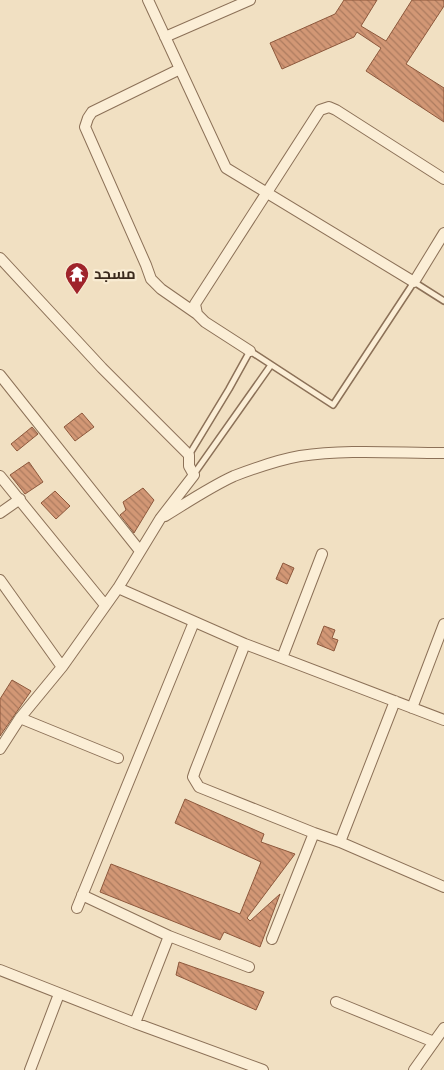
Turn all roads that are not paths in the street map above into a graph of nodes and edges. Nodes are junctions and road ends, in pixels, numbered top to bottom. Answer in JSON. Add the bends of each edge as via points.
{"nodes":[{"id":1,"x":148,"y":0,"type":"edge"},
{"id":2,"x":250,"y":0,"type":"edge"},
{"id":3,"x":165,"y":37,"type":"junction"},
{"id":4,"x":180,"y":69,"type":"junction"},
{"id":5,"x":444,"y":179,"type":"edge"},
{"id":6,"x":267,"y":194,"type":"junction"},
{"id":7,"x":444,"y":234,"type":"edge"},
{"id":8,"x":0,"y":258,"type":"edge"},
{"id":9,"x":414,"y":282,"type":"junction"},
{"id":10,"x":444,"y":301,"type":"edge"},
{"id":11,"x":197,"y":314,"type":"junction"},
{"id":12,"x":250,"y":351,"type":"junction"},
{"id":13,"x":271,"y":365,"type":"junction"},
{"id":14,"x":0,"y":375,"type":"edge"},
{"id":15,"x":444,"y":453,"type":"edge"},
{"id":16,"x":189,"y":455,"type":"junction"},
{"id":17,"x":194,"y":475,"type":"junction"},
{"id":18,"x":0,"y":476,"type":"edge"},
{"id":19,"x":20,"y":499,"type":"junction"},
{"id":20,"x":0,"y":513,"type":"edge"},
{"id":21,"x":160,"y":519,"type":"junction"},
{"id":22,"x":140,"y":551,"type":"junction"},
{"id":23,"x":322,"y":554,"type":"dead end"},
{"id":24,"x":0,"y":580,"type":"edge"},
{"id":25,"x":118,"y":588,"type":"junction"},
{"id":26,"x":105,"y":605,"type":"junction"},
{"id":27,"x":194,"y":622,"type":"junction"},
{"id":28,"x":444,"y":624,"type":"edge"},
{"id":29,"x":245,"y":644,"type":"junction"},
{"id":30,"x":282,"y":658,"type":"junction"},
{"id":31,"x":62,"y":667,"type":"junction"},
{"id":32,"x":395,"y":701,"type":"junction"},
{"id":33,"x":412,"y":708,"type":"junction"},
{"id":34,"x":20,"y":718,"type":"junction"},
{"id":35,"x":444,"y":720,"type":"edge"},
{"id":36,"x":0,"y":750,"type":"edge"},
{"id":37,"x":118,"y":758,"type":"dead end"},
{"id":38,"x":314,"y":833,"type":"junction"},
{"id":39,"x":340,"y":842,"type":"junction"},
{"id":40,"x":444,"y":886,"type":"edge"},
{"id":41,"x":82,"y":895,"type":"junction"},
{"id":42,"x":77,"y":908,"type":"dead end"},
{"id":43,"x":169,"y":936,"type":"junction"},
{"id":44,"x":272,"y":939,"type":"dead end"},
{"id":45,"x":249,"y":967,"type":"dead end"},
{"id":46,"x":0,"y":970,"type":"edge"},
{"id":47,"x":60,"y":994,"type":"junction"},
{"id":48,"x":336,"y":1002,"type":"dead end"},
{"id":49,"x":135,"y":1024,"type":"junction"},
{"id":50,"x":444,"y":1028,"type":"edge"},
{"id":51,"x":434,"y":1042,"type":"junction"},
{"id":52,"x":30,"y":1070,"type":"edge"},
{"id":53,"x":263,"y":1070,"type":"edge"},
{"id":54,"x":414,"y":1070,"type":"edge"}],
"edges":[{"from":1,"to":3,"type":"street"},
{"from":2,"to":3,"type":"street"},
{"from":3,"to":4,"type":"street"},
{"from":4,"to":6,"type":"street","via":[[226,168]]},
{"from":4,"to":11,"type":"street","via":[[92,112],[85,127],[151,279]]},
{"from":5,"to":6,"type":"street","via":[[329,107],[320,110]]},
{"from":6,"to":9,"type":"street"},
{"from":6,"to":11,"type":"street","via":[[199,296],[195,304]]},
{"from":7,"to":9,"type":"street"},
{"from":8,"to":16,"type":"street","via":[[102,368]]},
{"from":9,"to":10,"type":"lane"},
{"from":9,"to":13,"type":"lane","via":[[333,405]]},
{"from":11,"to":12,"type":"street"},
{"from":12,"to":13,"type":"lane"},
{"from":12,"to":16,"type":"lane"},
{"from":13,"to":17,"type":"lane"},
{"from":14,"to":22,"type":"street"},
{"from":15,"to":21,"type":"street","via":[[297,457],[234,476]]},
{"from":16,"to":17,"type":"street","via":[[189,466]]},
{"from":17,"to":21,"type":"street"},
{"from":18,"to":19,"type":"street"},
{"from":19,"to":20,"type":"street"},
{"from":19,"to":26,"type":"street"},
{"from":21,"to":22,"type":"street"},
{"from":22,"to":25,"type":"street"},
{"from":23,"to":30,"type":"street"},
{"from":24,"to":31,"type":"street"},
{"from":25,"to":26,"type":"street"},
{"from":25,"to":27,"type":"street"},
{"from":26,"to":31,"type":"street"},
{"from":27,"to":29,"type":"street"},
{"from":27,"to":41,"type":"street"},
{"from":28,"to":33,"type":"street"},
{"from":29,"to":30,"type":"street"},
{"from":29,"to":38,"type":"street","via":[[193,777],[205,790]]},
{"from":30,"to":32,"type":"street"},
{"from":31,"to":34,"type":"street"},
{"from":32,"to":33,"type":"street"},
{"from":32,"to":39,"type":"street"},
{"from":33,"to":35,"type":"street"},
{"from":34,"to":36,"type":"street"},
{"from":34,"to":37,"type":"street"},
{"from":38,"to":39,"type":"street"},
{"from":38,"to":44,"type":"street"},
{"from":39,"to":40,"type":"street"},
{"from":41,"to":42,"type":"street"},
{"from":41,"to":43,"type":"street"},
{"from":43,"to":45,"type":"street"},
{"from":43,"to":49,"type":"street"},
{"from":46,"to":47,"type":"street"},
{"from":47,"to":49,"type":"street"},
{"from":47,"to":52,"type":"street"},
{"from":48,"to":51,"type":"street"},
{"from":49,"to":53,"type":"street"},
{"from":50,"to":51,"type":"street"},
{"from":51,"to":54,"type":"street"}]}
